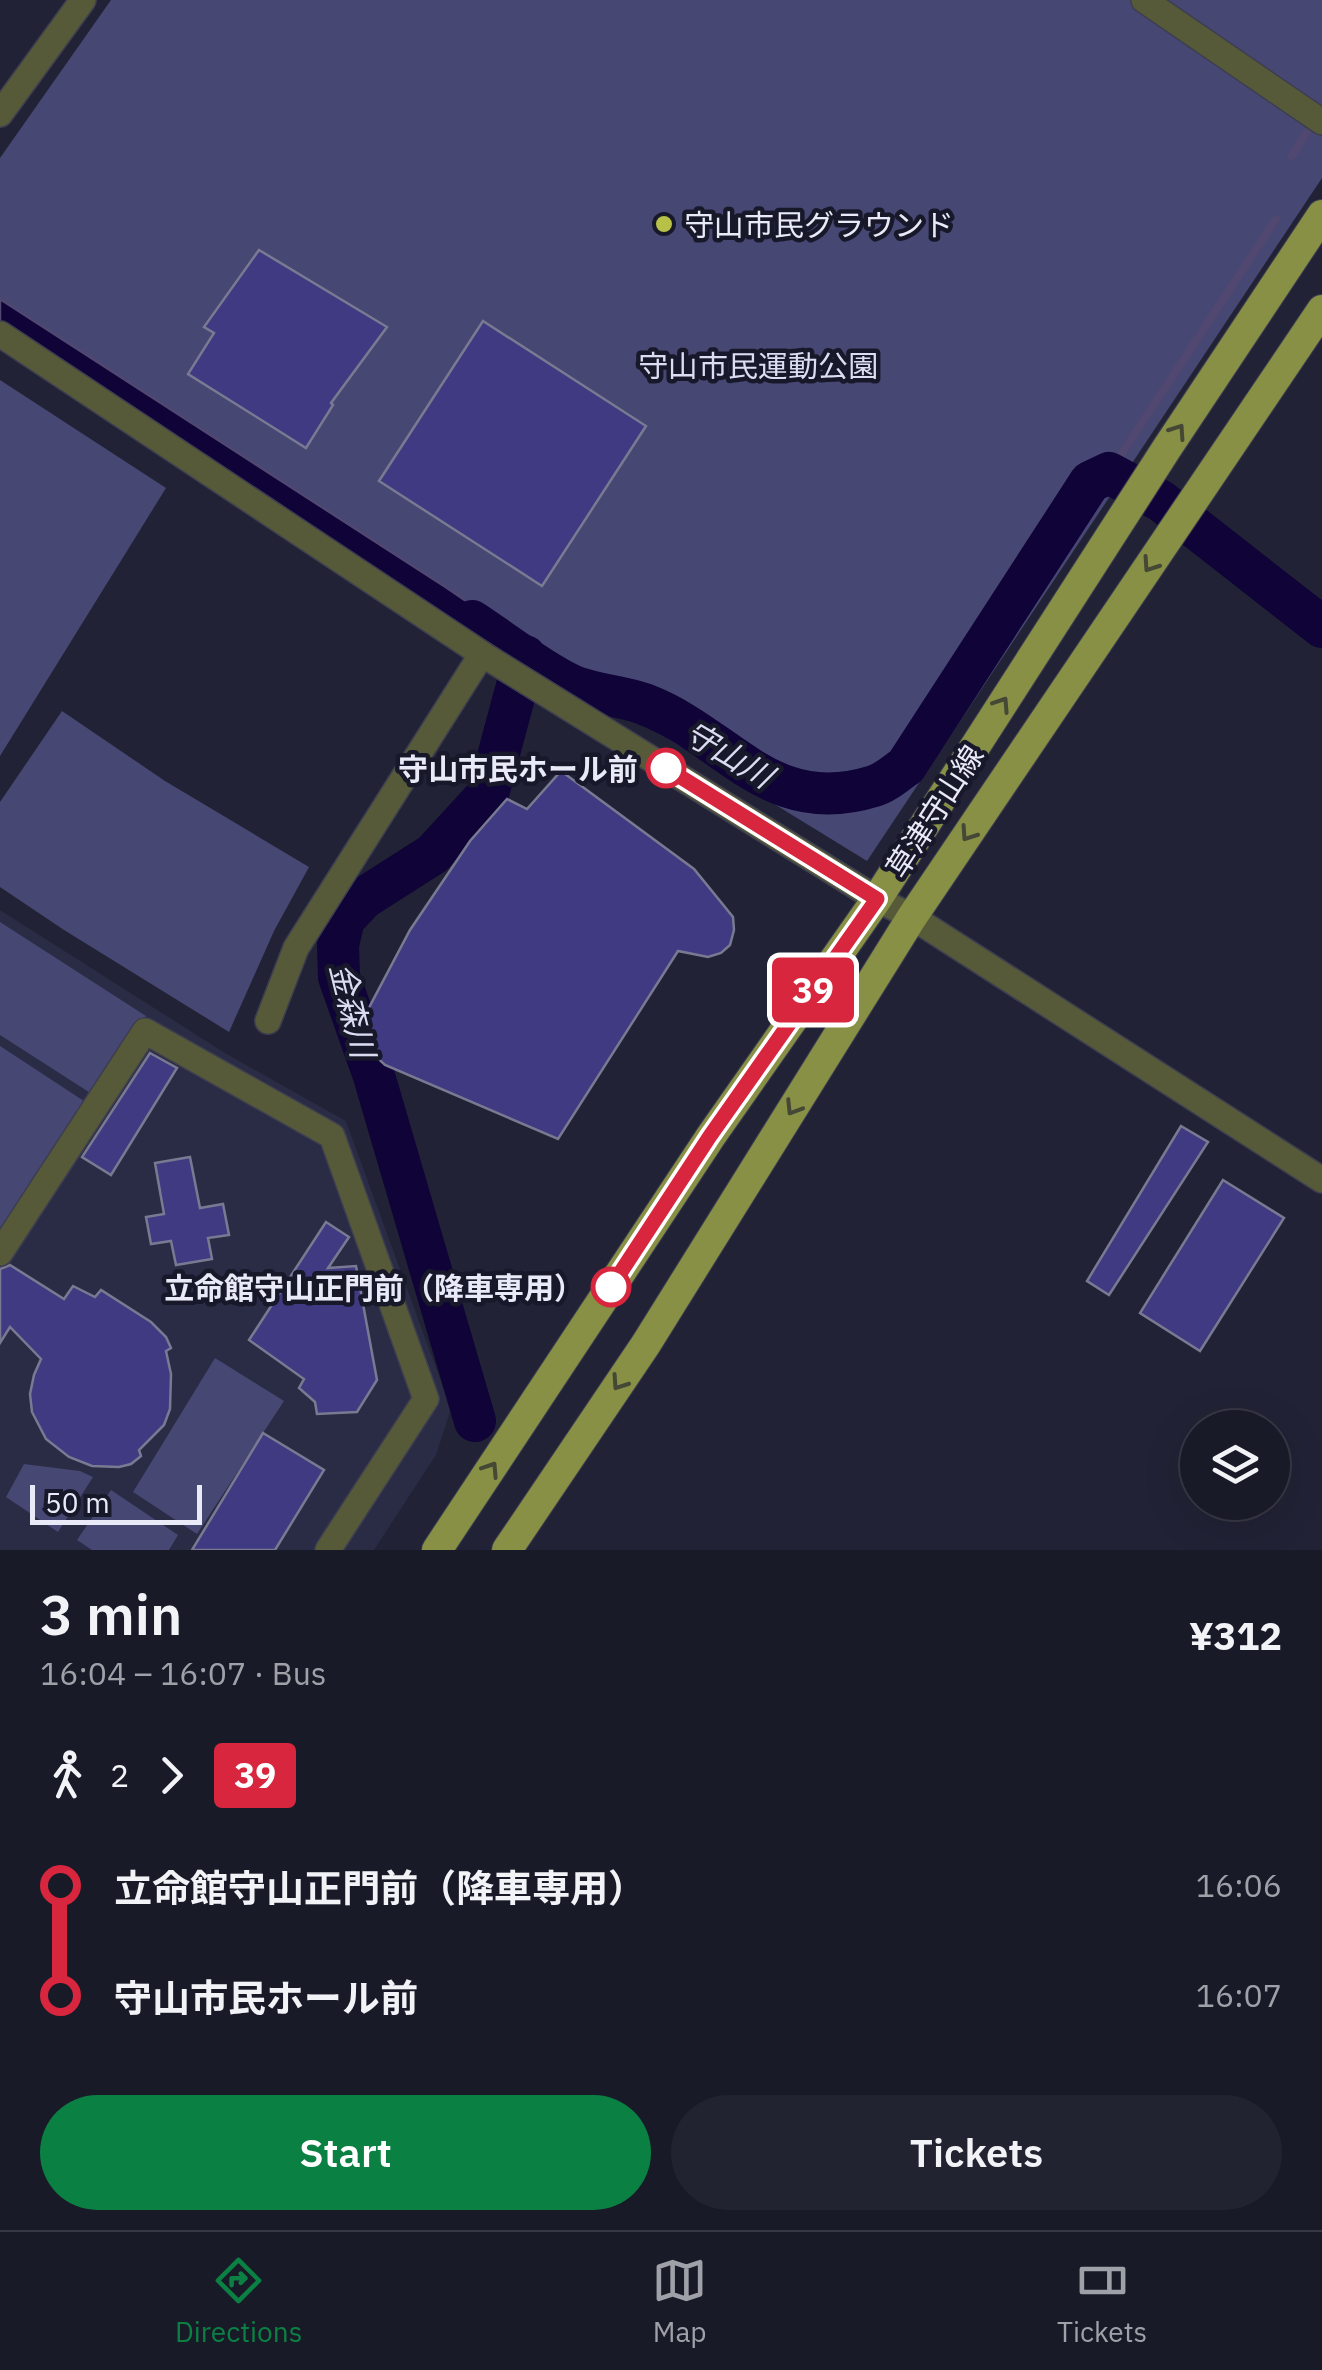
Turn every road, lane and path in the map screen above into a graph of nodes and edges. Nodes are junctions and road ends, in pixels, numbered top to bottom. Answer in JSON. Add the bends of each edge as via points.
{"nodes":[{"id":1,"x":84,"y":0,"type":"edge"},
{"id":2,"x":1144,"y":0,"type":"edge"},
{"id":3,"x":0,"y":114,"type":"edge"},
{"id":4,"x":1322,"y":122,"type":"edge"},
{"id":5,"x":1322,"y":216,"type":"edge"},
{"id":6,"x":1322,"y":310,"type":"edge"},
{"id":7,"x":0,"y":334,"type":"edge"},
{"id":8,"x":492,"y":660,"type":"junction"},
{"id":9,"x":877,"y":899,"type":"junction"},
{"id":10,"x":912,"y":917,"type":"junction"},
{"id":11,"x":268,"y":1021,"type":"dead end"},
{"id":12,"x":1322,"y":1180,"type":"edge"},
{"id":13,"x":0,"y":1253,"type":"edge"},
{"id":14,"x":449,"y":1546,"type":"edge"},
{"id":15,"x":328,"y":1550,"type":"edge"},
{"id":16,"x":506,"y":1550,"type":"edge"}],
"edges":[{"from":1,"to":3,"type":"street"},
{"from":2,"to":4,"type":"street"},
{"from":9,"to":5,"type":"main road","name":"草津守山線","one_way":true},
{"from":6,"to":10,"type":"main road","name":"草津守山線","one_way":true},
{"from":7,"to":8,"type":"street"},
{"from":8,"to":9,"type":"street"},
{"from":8,"to":11,"type":"street","via":[[296,948]]},
{"from":9,"to":10,"type":"street"},
{"from":14,"to":9,"type":"main road","name":"草津守山線","one_way":true,"via":[[710,1136]]},
{"from":10,"to":12,"type":"street"},
{"from":10,"to":16,"type":"main road","name":"草津守山線","one_way":true,"via":[[646,1344]]},
{"from":13,"to":15,"type":"street","via":[[145,1032],[332,1136],[426,1399]]}]}
